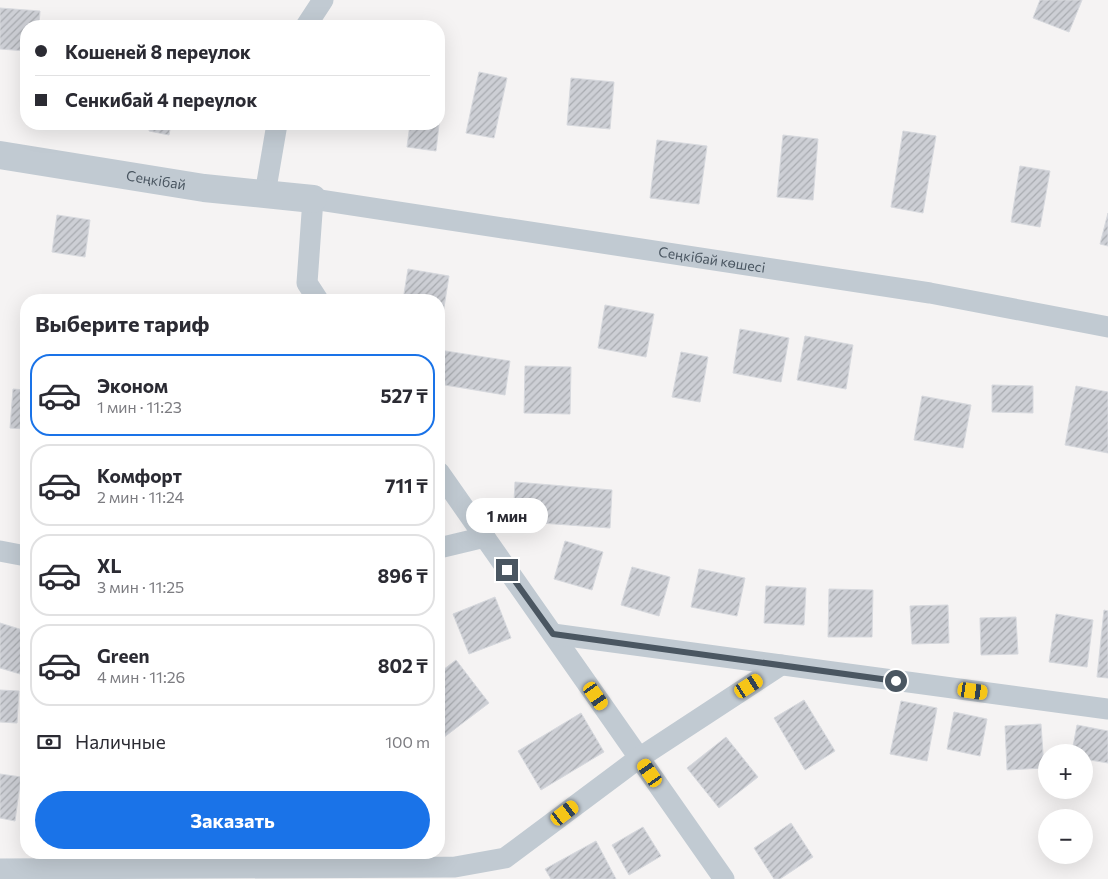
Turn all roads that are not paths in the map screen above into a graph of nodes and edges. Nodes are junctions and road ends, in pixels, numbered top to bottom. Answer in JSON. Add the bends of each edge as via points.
{"nodes":[{"id":1,"x":323,"y":0,"type":"edge"},
{"id":2,"x":310,"y":20,"type":"edge"},
{"id":3,"x":275,"y":130,"type":"edge"},
{"id":4,"x":0,"y":156,"type":"edge"},
{"id":5,"x":265,"y":194,"type":"junction"},
{"id":6,"x":312,"y":199,"type":"junction"},
{"id":7,"x":314,"y":294,"type":"edge"},
{"id":8,"x":1108,"y":327,"type":"edge"},
{"id":9,"x":445,"y":480,"type":"edge"},
{"id":10,"x":485,"y":537,"type":"junction"},
{"id":11,"x":445,"y":547,"type":"edge"},
{"id":12,"x":0,"y":552,"type":"edge"},
{"id":13,"x":20,"y":555,"type":"edge"},
{"id":14,"x":553,"y":634,"type":"junction"},
{"id":15,"x":781,"y":665,"type":"junction"},
{"id":16,"x":1108,"y":709,"type":"edge"},
{"id":17,"x":639,"y":758,"type":"junction"},
{"id":18,"x":0,"y":869,"type":"edge"},
{"id":19,"x":724,"y":879,"type":"edge"}],
"edges":[{"from":1,"to":2,"type":"street"},
{"from":3,"to":5,"type":"street"},
{"from":4,"to":5,"type":"street","name":"Сеңкібай","via":[[204,188]]},
{"from":5,"to":6,"type":"street","name":"Сеңкібай"},
{"from":6,"to":7,"type":"street","via":[[307,284]]},
{"from":6,"to":8,"type":"street","name":"Сеңкібай көшесі","via":[[930,293]]},
{"from":9,"to":10,"type":"street"},
{"from":10,"to":11,"type":"street"},
{"from":10,"to":14,"type":"street"},
{"from":12,"to":13,"type":"street"},
{"from":14,"to":15,"type":"street"},
{"from":14,"to":17,"type":"street"},
{"from":15,"to":16,"type":"street"},
{"from":15,"to":17,"type":"street"},
{"from":17,"to":18,"type":"street","via":[[506,858],[455,867]]},
{"from":17,"to":19,"type":"street"}]}
